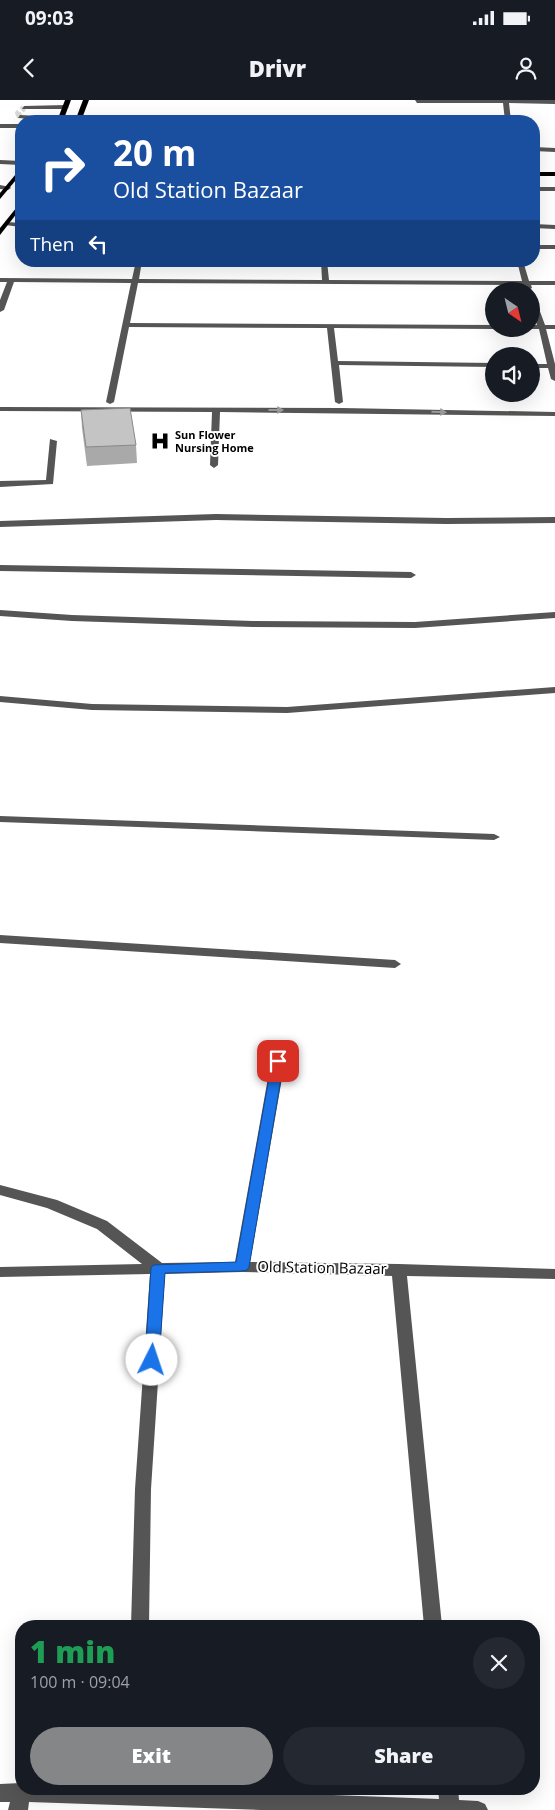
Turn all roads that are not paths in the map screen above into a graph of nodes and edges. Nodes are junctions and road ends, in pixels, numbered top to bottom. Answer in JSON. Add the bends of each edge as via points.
{"nodes":[{"id":1,"x":68,"y":100,"type":"edge"},
{"id":2,"x":86,"y":100,"type":"edge"},
{"id":3,"x":417,"y":100,"type":"edge"},
{"id":4,"x":506,"y":102,"type":"junction"},
{"id":5,"x":555,"y":102,"type":"edge"},
{"id":6,"x":66,"y":107,"type":"junction"},
{"id":7,"x":413,"y":107,"type":"dead end"},
{"id":8,"x":24,"y":108,"type":"dead end"},
{"id":9,"x":62,"y":115,"type":"edge"},
{"id":10,"x":81,"y":115,"type":"edge"},
{"id":11,"x":507,"y":115,"type":"edge"},
{"id":12,"x":0,"y":126,"type":"edge"},
{"id":13,"x":15,"y":126,"type":"edge"},
{"id":14,"x":540,"y":150,"type":"edge"},
{"id":15,"x":555,"y":150,"type":"edge"},
{"id":16,"x":0,"y":162,"type":"edge"},
{"id":17,"x":15,"y":163,"type":"edge"},
{"id":18,"x":540,"y":169,"type":"edge"},
{"id":19,"x":555,"y":169,"type":"edge"},
{"id":20,"x":540,"y":174,"type":"edge"},
{"id":21,"x":555,"y":174,"type":"edge"},
{"id":22,"x":15,"y":179,"type":"edge"},
{"id":23,"x":0,"y":187,"type":"edge"},
{"id":24,"x":8,"y":188,"type":"junction"},
{"id":25,"x":540,"y":189,"type":"edge"},
{"id":26,"x":555,"y":189,"type":"edge"},
{"id":27,"x":0,"y":197,"type":"edge"},
{"id":28,"x":15,"y":213,"type":"edge"},
{"id":29,"x":7,"y":224,"type":"junction"},
{"id":30,"x":15,"y":225,"type":"edge"},
{"id":31,"x":540,"y":226,"type":"edge"},
{"id":32,"x":555,"y":226,"type":"edge"},
{"id":33,"x":0,"y":233,"type":"edge"},
{"id":34,"x":540,"y":247,"type":"edge"},
{"id":35,"x":555,"y":247,"type":"edge"},
{"id":36,"x":138,"y":267,"type":"edge"},
{"id":37,"x":325,"y":267,"type":"edge"},
{"id":38,"x":522,"y":267,"type":"edge"},
{"id":39,"x":0,"y":280,"type":"edge"},
{"id":40,"x":11,"y":280,"type":"junction"},
{"id":41,"x":326,"y":280,"type":"junction"},
{"id":42,"x":137,"y":281,"type":"junction"},
{"id":43,"x":526,"y":282,"type":"joint"},
{"id":44,"x":540,"y":282,"type":"edge"},
{"id":45,"x":555,"y":283,"type":"edge"},
{"id":46,"x":0,"y":310,"type":"edge"},
{"id":47,"x":540,"y":322,"type":"edge"},
{"id":48,"x":126,"y":325,"type":"junction"},
{"id":49,"x":330,"y":325,"type":"junction"},
{"id":50,"x":485,"y":326,"type":"edge"},
{"id":51,"x":542,"y":327,"type":"junction"},
{"id":52,"x":555,"y":327,"type":"edge"},
{"id":53,"x":334,"y":363,"type":"junction"},
{"id":54,"x":485,"y":365,"type":"edge"},
{"id":55,"x":540,"y":366,"type":"edge"},
{"id":56,"x":554,"y":366,"type":"edge"},
{"id":57,"x":555,"y":379,"type":"edge"},
{"id":58,"x":0,"y":402,"type":"edge"},
{"id":59,"x":110,"y":402,"type":"junction"},
{"id":60,"x":339,"y":402,"type":"junction"},
{"id":61,"x":555,"y":406,"type":"edge"},
{"id":62,"x":0,"y":409,"type":"edge"},
{"id":63,"x":216,"y":410,"type":"junction"},
{"id":64,"x":555,"y":414,"type":"edge"},
{"id":65,"x":53,"y":441,"type":"dead end"},
{"id":66,"x":214,"y":465,"type":"dead end"},
{"id":67,"x":0,"y":484,"type":"edge"},
{"id":68,"x":555,"y":520,"type":"edge"},
{"id":69,"x":0,"y":524,"type":"edge"},
{"id":70,"x":0,"y":568,"type":"edge"},
{"id":71,"x":412,"y":575,"type":"dead end"},
{"id":72,"x":0,"y":613,"type":"edge"},
{"id":73,"x":555,"y":615,"type":"edge"},
{"id":74,"x":555,"y":690,"type":"edge"},
{"id":75,"x":0,"y":699,"type":"edge"},
{"id":76,"x":0,"y":819,"type":"edge"},
{"id":77,"x":494,"y":837,"type":"dead end"},
{"id":78,"x":0,"y":939,"type":"edge"},
{"id":79,"x":395,"y":964,"type":"dead end"},
{"id":80,"x":278,"y":1061,"type":"dead end"},
{"id":81,"x":0,"y":1190,"type":"edge"},
{"id":82,"x":242,"y":1267,"type":"junction"},
{"id":83,"x":158,"y":1268,"type":"junction"},
{"id":84,"x":399,"y":1269,"type":"junction"},
{"id":85,"x":0,"y":1272,"type":"edge"},
{"id":86,"x":555,"y":1274,"type":"edge"},
{"id":87,"x":140,"y":1620,"type":"edge"},
{"id":88,"x":432,"y":1620,"type":"edge"},
{"id":89,"x":0,"y":1793,"type":"edge"},
{"id":90,"x":97,"y":1795,"type":"edge"},
{"id":91,"x":195,"y":1795,"type":"edge"},
{"id":92,"x":449,"y":1795,"type":"edge"},
{"id":93,"x":20,"y":1801,"type":"edge"},
{"id":94,"x":450,"y":1808,"type":"junction"},
{"id":95,"x":478,"y":1810,"type":"edge"}],
"edges":[{"from":1,"to":6,"type":"main road"},
{"from":2,"to":10,"type":"main road"},
{"from":3,"to":4,"type":"street"},
{"from":3,"to":7,"type":"street"},
{"from":4,"to":5,"type":"street"},
{"from":4,"to":11,"type":"street"},
{"from":6,"to":8,"type":"street"},
{"from":6,"to":9,"type":"main road"},
{"from":12,"to":13,"type":"street"},
{"from":14,"to":15,"type":"street"},
{"from":16,"to":17,"type":"street"},
{"from":18,"to":19,"type":"main road"},
{"from":20,"to":21,"type":"main road"},
{"from":22,"to":24,"type":"main road"},
{"from":23,"to":24,"type":"street"},
{"from":24,"to":27,"type":"main road"},
{"from":25,"to":26,"type":"street"},
{"from":28,"to":29,"type":"main road"},
{"from":29,"to":30,"type":"street"},
{"from":29,"to":33,"type":"main road"},
{"from":31,"to":32,"type":"street"},
{"from":34,"to":35,"type":"street"},
{"from":36,"to":42,"type":"street"},
{"from":37,"to":41,"type":"street"},
{"from":38,"to":43,"type":"street"},
{"from":39,"to":40,"type":"street"},
{"from":40,"to":42,"type":"street"},
{"from":40,"to":46,"type":"street"},
{"from":41,"to":42,"type":"street"},
{"from":41,"to":43,"type":"street"},
{"from":42,"to":48,"type":"street"},
{"from":44,"to":45,"type":"street"},
{"from":47,"to":51,"type":"street"},
{"from":48,"to":49,"type":"street"},
{"from":48,"to":59,"type":"street"},
{"from":49,"to":50,"type":"street"},
{"from":49,"to":53,"type":"street"},
{"from":51,"to":52,"type":"street"},
{"from":51,"to":56,"type":"street"},
{"from":53,"to":54,"type":"street"},
{"from":53,"to":60,"type":"street"},
{"from":55,"to":56,"type":"street"},
{"from":56,"to":57,"type":"street"},
{"from":58,"to":59,"type":"street"},
{"from":59,"to":60,"type":"street"},
{"from":60,"to":61,"type":"street"},
{"from":62,"to":63,"type":"street"},
{"from":63,"to":64,"type":"street","one_way":true},
{"from":63,"to":66,"type":"street"},
{"from":65,"to":67,"type":"street","via":[[50,482]]},
{"from":68,"to":69,"type":"street","via":[[216,517]]},
{"from":70,"to":71,"type":"street"},
{"from":72,"to":73,"type":"street","via":[[72,618],[405,625]]},
{"from":74,"to":75,"type":"street","via":[[287,710],[92,707]]},
{"from":76,"to":77,"type":"street"},
{"from":78,"to":79,"type":"street"},
{"from":80,"to":82,"type":"street"},
{"from":81,"to":83,"type":"street","via":[[52,1204],[102,1224]]},
{"from":82,"to":83,"type":"street","name":"Old Station Bazaar"},
{"from":82,"to":84,"type":"street","name":"Old Station Bazaar"},
{"from":83,"to":85,"type":"street","name":"Old Station Bazaar"},
{"from":83,"to":87,"type":"street","via":[[143,1489]]},
{"from":84,"to":86,"type":"street","name":"Old Station Bazaar"},
{"from":84,"to":88,"type":"street"},
{"from":89,"to":93,"type":"street"},
{"from":90,"to":93,"type":"street"},
{"from":91,"to":94,"type":"street"},
{"from":92,"to":94,"type":"street"},
{"from":94,"to":95,"type":"street"}]}
